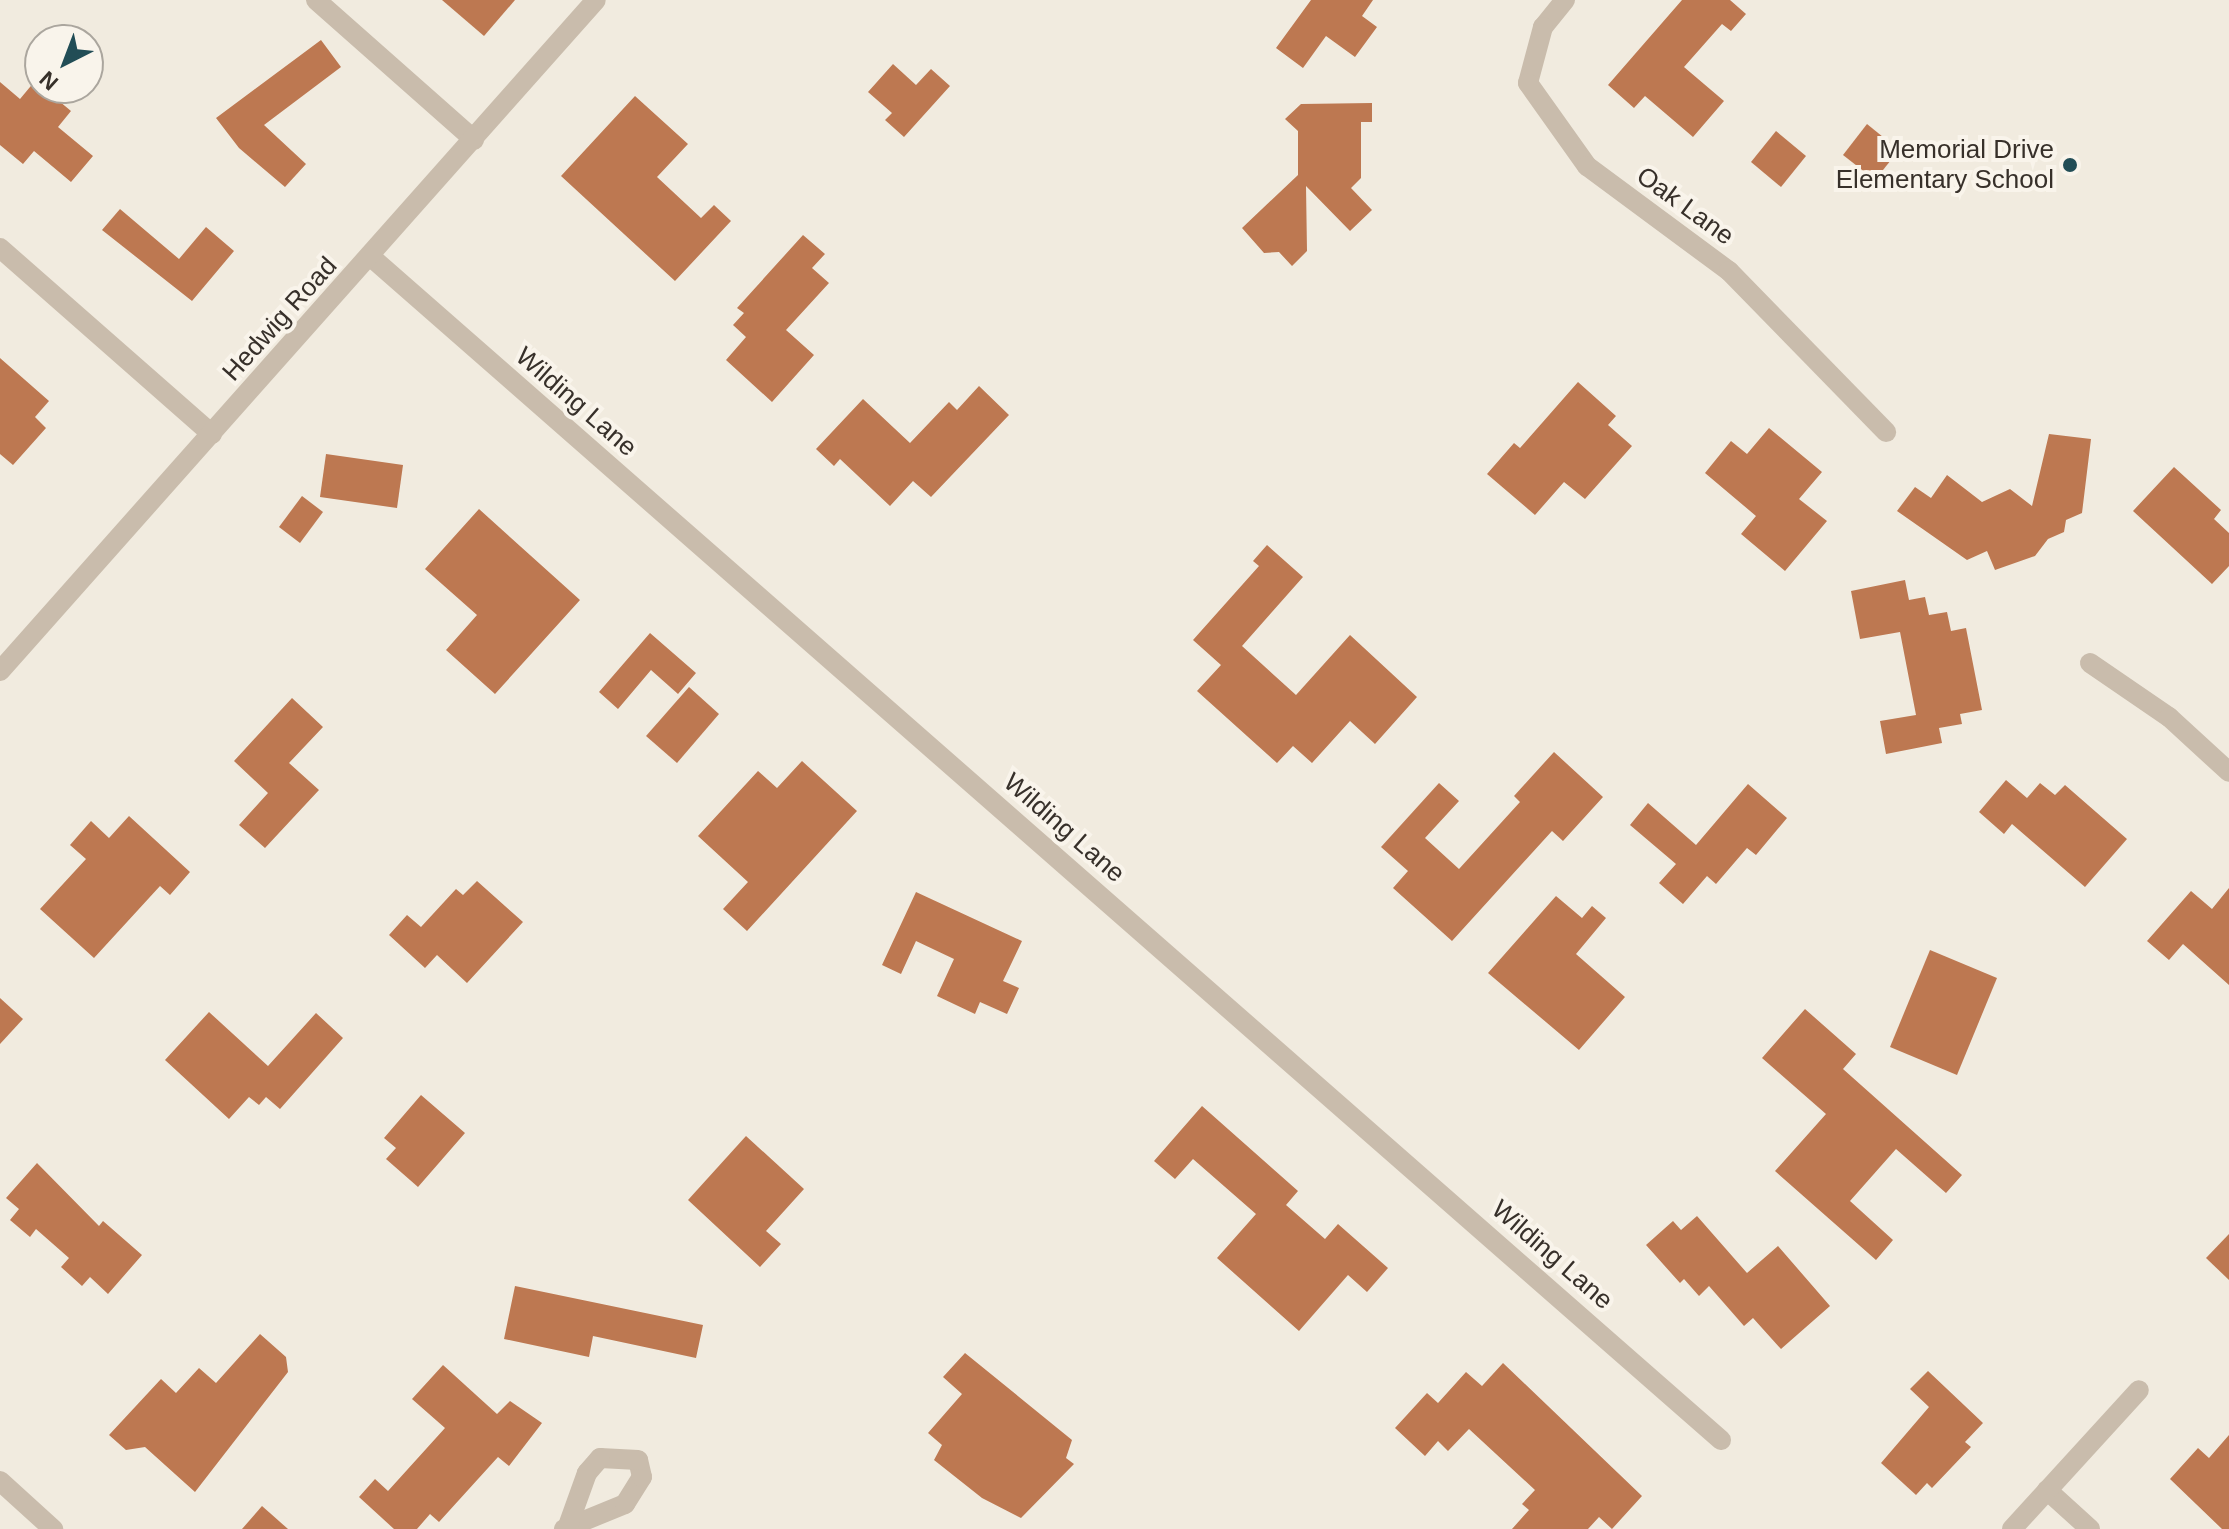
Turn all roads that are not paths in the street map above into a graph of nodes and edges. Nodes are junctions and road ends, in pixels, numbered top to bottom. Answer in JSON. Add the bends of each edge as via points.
{"nodes":[{"id":1,"x":316,"y":0,"type":"edge"},
{"id":2,"x":596,"y":0,"type":"edge"},
{"id":3,"x":1565,"y":0,"type":"edge"},
{"id":4,"x":474,"y":140,"type":"junction"},
{"id":5,"x":0,"y":248,"type":"edge"},
{"id":6,"x":371,"y":257,"type":"junction"},
{"id":7,"x":1886,"y":432,"type":"dead end"},
{"id":8,"x":212,"y":434,"type":"junction"},
{"id":9,"x":2090,"y":663,"type":"dead end"},
{"id":10,"x":0,"y":671,"type":"edge"},
{"id":11,"x":2229,"y":772,"type":"edge"},
{"id":12,"x":2139,"y":1390,"type":"dead end"},
{"id":13,"x":1721,"y":1440,"type":"dead end"},
{"id":14,"x":0,"y":1481,"type":"edge"},
{"id":15,"x":2047,"y":1490,"type":"junction"},
{"id":16,"x":53,"y":1529,"type":"edge"},
{"id":17,"x":2012,"y":1529,"type":"edge"},
{"id":18,"x":2090,"y":1529,"type":"edge"}],
"edges":[{"from":1,"to":4,"type":"street"},
{"from":2,"to":4,"type":"street","name":"Hedwig Road"},
{"from":3,"to":7,"type":"street","name":"Oak Lane","via":[[1543,27],[1528,83],[1587,166],[1729,271]]},
{"from":4,"to":6,"type":"street","name":"Hedwig Road"},
{"from":5,"to":8,"type":"street"},
{"from":6,"to":8,"type":"street","name":"Hedwig Road"},
{"from":6,"to":13,"type":"street","name":"Wilding Lane"},
{"from":8,"to":10,"type":"street","name":"Hedwig Road"},
{"from":9,"to":11,"type":"street","via":[[2169,717]]},
{"from":12,"to":15,"type":"street"},
{"from":14,"to":16,"type":"street"},
{"from":15,"to":17,"type":"street"},
{"from":15,"to":18,"type":"street"}]}
